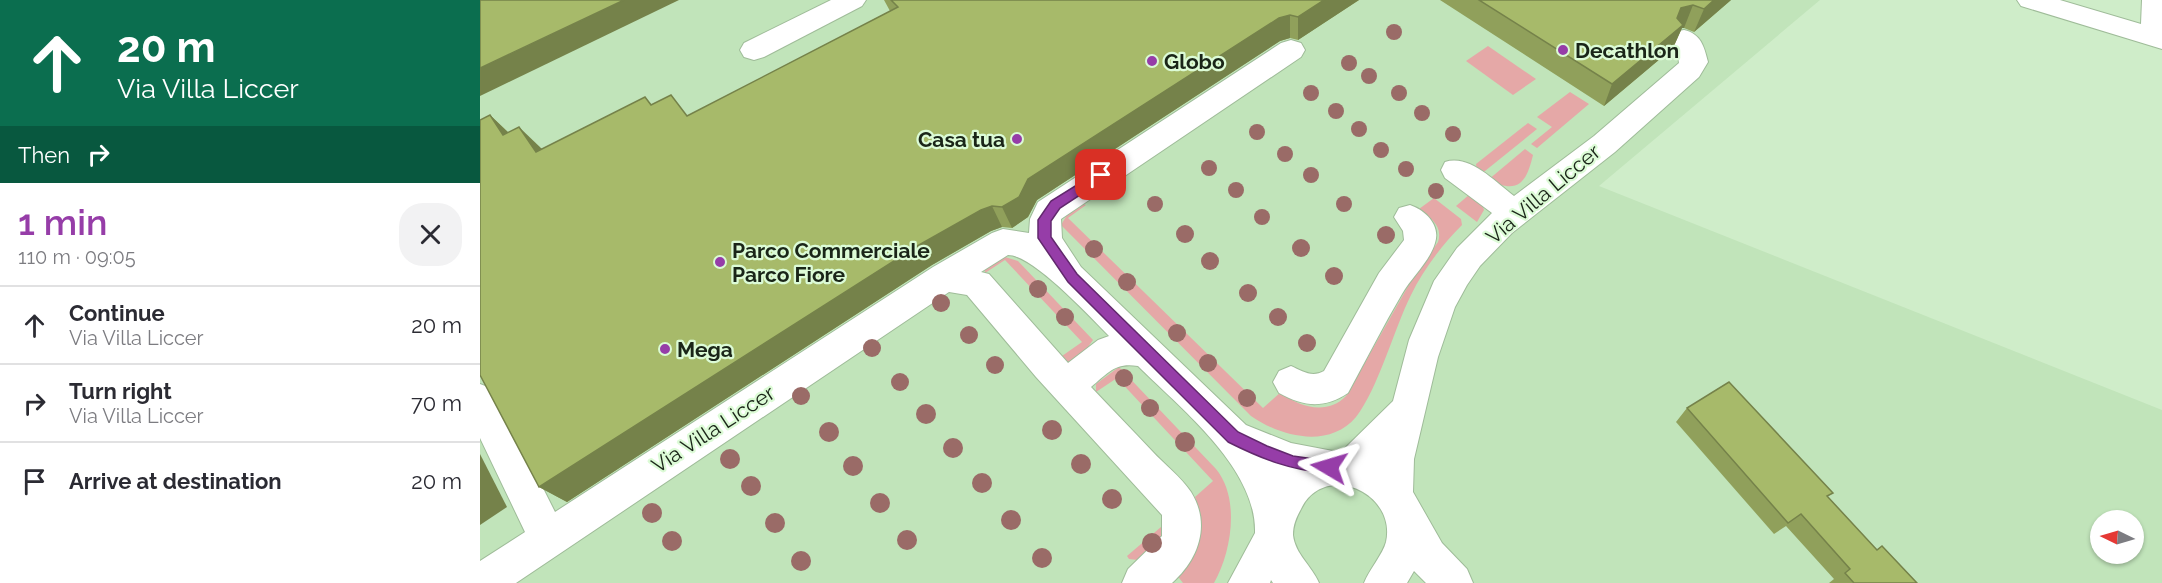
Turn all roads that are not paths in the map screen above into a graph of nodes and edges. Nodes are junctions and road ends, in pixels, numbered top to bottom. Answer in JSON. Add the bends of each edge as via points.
{"nodes":[{"id":1,"x":853,"y":0,"type":"edge"},
{"id":2,"x":2030,"y":0,"type":"edge"},
{"id":3,"x":2158,"y":21,"type":"edge"},
{"id":4,"x":1684,"y":39,"type":"edge"},
{"id":5,"x":754,"y":50,"type":"dead end"},
{"id":6,"x":1291,"y":50,"type":"dead end"},
{"id":7,"x":1456,"y":170,"type":"dead end"},
{"id":8,"x":1515,"y":213,"type":"junction"},
{"id":9,"x":1410,"y":217,"type":"dead end"},
{"id":10,"x":945,"y":277,"type":"junction"},
{"id":11,"x":1072,"y":278,"type":"junction"},
{"id":12,"x":1113,"y":337,"type":"junction"},
{"id":13,"x":1291,"y":382,"type":"dead end"},
{"id":14,"x":1067,"y":385,"type":"junction"},
{"id":15,"x":480,"y":400,"type":"edge"},
{"id":16,"x":1409,"y":409,"type":"junction"},
{"id":17,"x":1233,"y":437,"type":"junction"},
{"id":18,"x":1340,"y":467,"type":"junction"},
{"id":19,"x":1399,"y":501,"type":"junction"},
{"id":20,"x":1274,"y":532,"type":"junction"},
{"id":21,"x":548,"y":538,"type":"junction"},
{"id":22,"x":482,"y":583,"type":"edge"},
{"id":23,"x":1142,"y":583,"type":"edge"},
{"id":24,"x":1248,"y":583,"type":"edge"},
{"id":25,"x":1299,"y":583,"type":"edge"},
{"id":26,"x":1384,"y":583,"type":"edge"},
{"id":27,"x":1453,"y":583,"type":"edge"}],
"edges":[{"from":1,"to":5,"type":"street"},
{"from":2,"to":3,"type":"street"},
{"from":4,"to":8,"type":"street","name":"Via Villa Liccer","via":[[1694,55],[1695,62],[1689,70],[1594,153]]},
{"from":6,"to":11,"type":"street","name":"Via Villa Liccer","via":[[1049,211],[1043,229],[1045,238]]},
{"from":7,"to":8,"type":"street"},
{"from":8,"to":16,"type":"street","name":"Via Villa Liccer","via":[[1462,267],[1440,302],[1423,347]]},
{"from":9,"to":13,"type":"street","via":[[1419,227],[1420,242],[1391,283],[1336,382],[1314,392]]},
{"from":10,"to":11,"type":"street","name":"Via Villa Liccer","via":[[986,250],[1003,242],[1014,242],[1027,245]]},
{"from":10,"to":14,"type":"street","via":[[977,284]]},
{"from":10,"to":21,"type":"street","name":"Via Villa Liccer"},
{"from":11,"to":12,"type":"street","name":"Via Villa Liccer"},
{"from":12,"to":14,"type":"street"},
{"from":12,"to":17,"type":"street","via":[[1127,350],[1148,353]]},
{"from":14,"to":23,"type":"street","via":[[1182,514],[1182,539],[1176,551]]},
{"from":15,"to":21,"type":"street"},
{"from":16,"to":18,"type":"street","name":"Via Villa Liccer","via":[[1377,444]]},
{"from":16,"to":19,"type":"street","name":"Via Villa Liccer","via":[[1396,459]]},
{"from":17,"to":18,"type":"street","via":[[1293,463]]},
{"from":17,"to":20,"type":"street","via":[[1254,465],[1267,494]]},
{"from":18,"to":19,"type":"street","via":[[1367,472],[1382,481]]},
{"from":18,"to":20,"type":"street","name":"Via Villa Liccer","via":[[1309,474],[1291,487],[1279,505]]},
{"from":19,"to":26,"type":"street","name":"Via Villa Liccer","via":[[1408,530],[1406,550],[1397,569]]},
{"from":19,"to":27,"type":"street","via":[[1428,557]]},
{"from":20,"to":24,"type":"street","name":"Via Villa Liccer"},
{"from":20,"to":25,"type":"street","via":[[1278,556]]},
{"from":21,"to":22,"type":"street","name":"Via Villa Liccer"}]}
